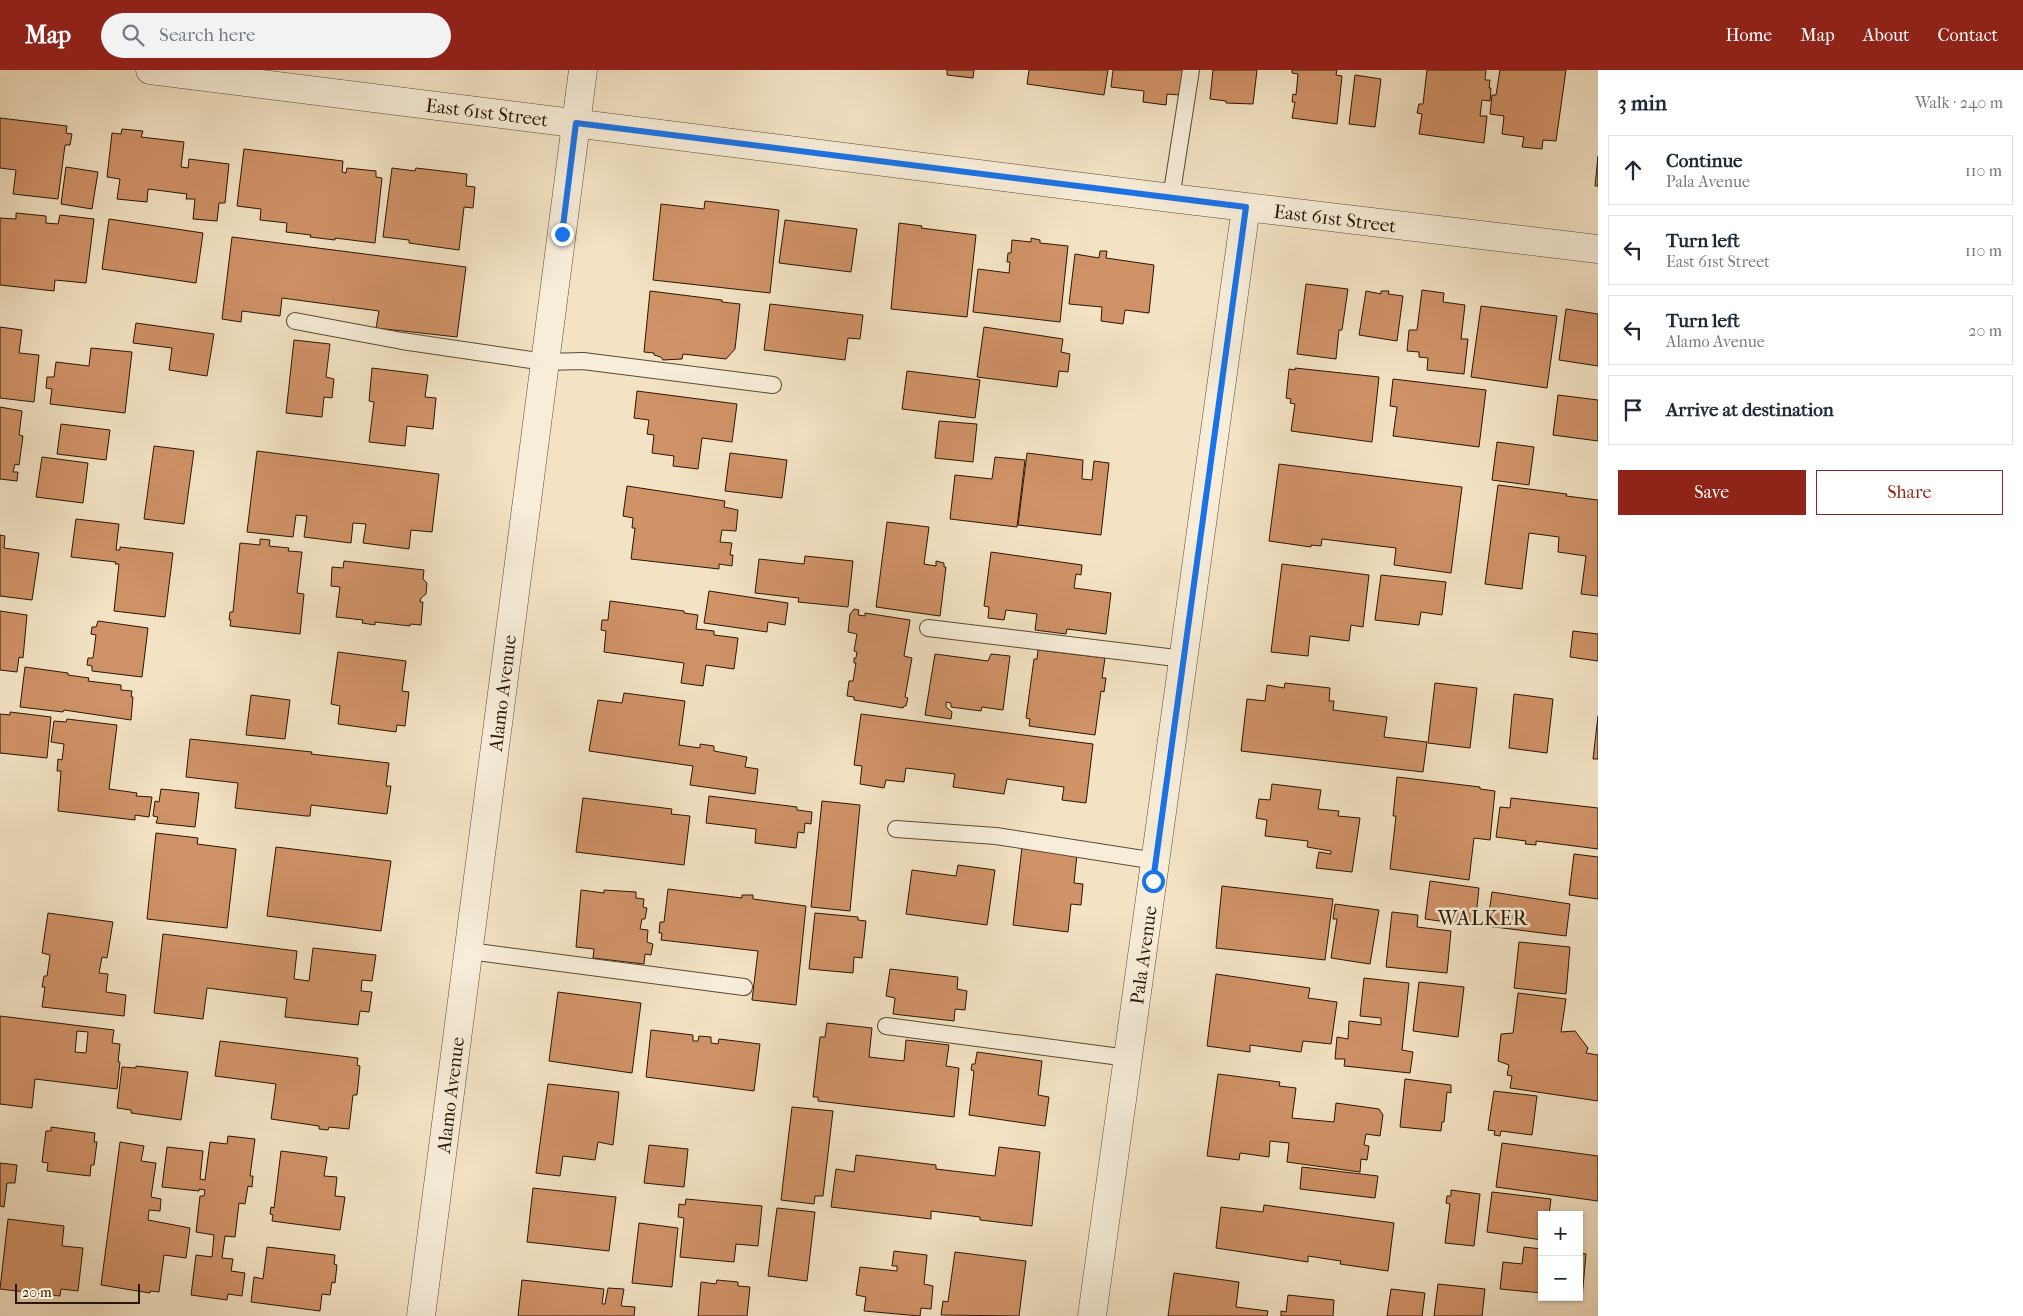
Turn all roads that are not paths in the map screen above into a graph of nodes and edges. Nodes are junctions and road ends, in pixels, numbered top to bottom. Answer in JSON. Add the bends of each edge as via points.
{"nodes":[{"id":1,"x":150,"y":70,"type":"edge"},
{"id":2,"x":583,"y":70,"type":"edge"},
{"id":3,"x":1192,"y":70,"type":"edge"},
{"id":4,"x":576,"y":123,"type":"junction"},
{"id":5,"x":1170,"y":198,"type":"junction"},
{"id":6,"x":1246,"y":207,"type":"junction"},
{"id":7,"x":1598,"y":249,"type":"edge"},
{"id":8,"x":295,"y":321,"type":"dead end"},
{"id":9,"x":545,"y":362,"type":"junction"},
{"id":10,"x":772,"y":385,"type":"dead end"},
{"id":11,"x":928,"y":628,"type":"dead end"},
{"id":12,"x":1184,"y":659,"type":"junction"},
{"id":13,"x":896,"y":830,"type":"dead end"},
{"id":14,"x":1156,"y":861,"type":"junction"},
{"id":15,"x":468,"y":951,"type":"junction"},
{"id":16,"x":744,"y":987,"type":"dead end"},
{"id":17,"x":886,"y":1026,"type":"dead end"},
{"id":18,"x":1128,"y":1058,"type":"junction"},
{"id":19,"x":421,"y":1316,"type":"edge"},
{"id":20,"x":1092,"y":1316,"type":"edge"}],
"edges":[{"from":1,"to":4,"type":"street","name":"East 61st Street"},
{"from":2,"to":4,"type":"street","name":"Alamo Avenue"},
{"from":3,"to":5,"type":"lane"},
{"from":4,"to":5,"type":"street","name":"East 61st Street"},
{"from":4,"to":9,"type":"street","name":"Alamo Avenue"},
{"from":5,"to":6,"type":"street","name":"East 61st Street"},
{"from":6,"to":7,"type":"street","name":"East 61st Street"},
{"from":6,"to":12,"type":"street","name":"Pala Avenue"},
{"from":8,"to":9,"type":"lane"},
{"from":9,"to":10,"type":"lane","via":[[583,361]]},
{"from":9,"to":15,"type":"street","name":"Alamo Avenue"},
{"from":11,"to":12,"type":"lane"},
{"from":12,"to":14,"type":"street","name":"Pala Avenue"},
{"from":13,"to":14,"type":"lane","via":[[996,836]]},
{"from":14,"to":18,"type":"street","name":"Pala Avenue"},
{"from":15,"to":16,"type":"lane"},
{"from":15,"to":19,"type":"street","name":"Alamo Avenue"},
{"from":17,"to":18,"type":"lane"},
{"from":18,"to":20,"type":"street","name":"Pala Avenue"}]}
